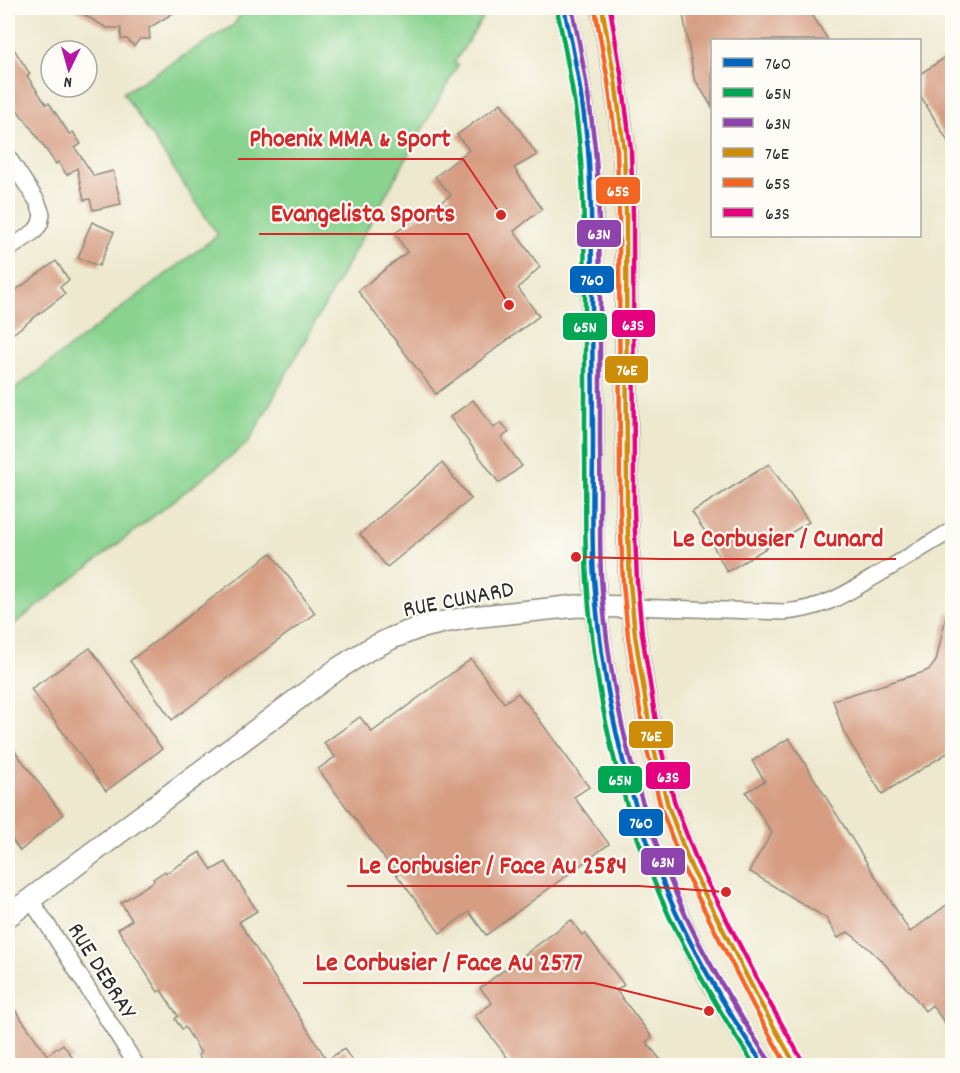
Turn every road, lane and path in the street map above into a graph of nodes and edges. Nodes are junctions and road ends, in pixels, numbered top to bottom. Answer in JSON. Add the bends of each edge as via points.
{"nodes":[{"id":1,"x":564,"y":8,"type":"edge"},
{"id":2,"x":602,"y":8,"type":"edge"},
{"id":3,"x":8,"y":157,"type":"edge"},
{"id":4,"x":8,"y":250,"type":"edge"},
{"id":5,"x":952,"y":530,"type":"edge"},
{"id":6,"x":597,"y":606,"type":"junction"},
{"id":7,"x":632,"y":607,"type":"junction"},
{"id":8,"x":30,"y":899,"type":"junction"},
{"id":9,"x":8,"y":916,"type":"edge"},
{"id":10,"x":137,"y":1065,"type":"edge"},
{"id":11,"x":764,"y":1065,"type":"edge"},
{"id":12,"x":796,"y":1065,"type":"edge"}],
"edges":[{"from":1,"to":6,"type":"street","via":[[584,114],[591,192]]},
{"from":2,"to":7,"type":"street","via":[[617,90],[625,173],[627,508]]},
{"from":3,"to":4,"type":"street","via":[[38,201],[42,214],[35,231]]},
{"from":5,"to":7,"type":"street","name":"RUE CUNARD","via":[[846,594],[807,609],[784,612]]},
{"from":6,"to":7,"type":"street","name":"RUE CUNARD"},
{"from":6,"to":8,"type":"street","name":"RUE CUNARD","via":[[463,618],[418,628],[379,644],[325,679]]},
{"from":6,"to":11,"type":"street","via":[[619,742],[653,856],[698,958]]},
{"from":7,"to":12,"type":"street","via":[[652,741],[671,816],[690,867]]},
{"from":8,"to":9,"type":"street","name":"RUE CUNARD"},
{"from":8,"to":10,"type":"street","name":"RUE DEBRAY"}]}
